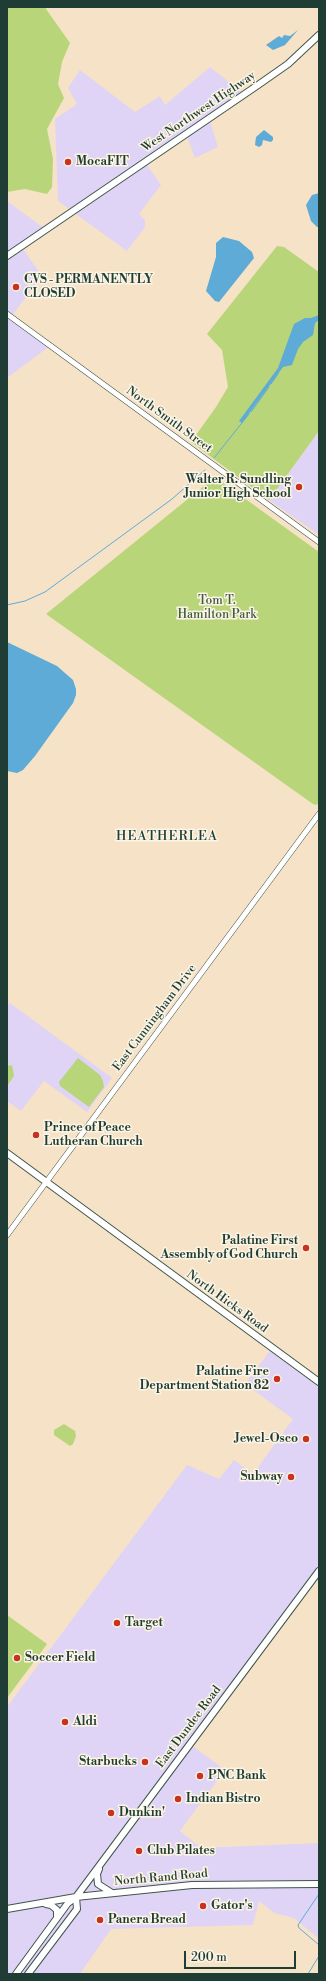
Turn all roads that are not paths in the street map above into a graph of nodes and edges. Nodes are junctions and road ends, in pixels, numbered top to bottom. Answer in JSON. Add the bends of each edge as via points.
{"nodes":[{"id":1,"x":319,"y":35,"type":"edge"},
{"id":2,"x":7,"y":256,"type":"edge"},
{"id":3,"x":7,"y":314,"type":"edge"},
{"id":4,"x":319,"y":542,"type":"edge"},
{"id":5,"x":319,"y":814,"type":"edge"},
{"id":6,"x":7,"y":1153,"type":"edge"},
{"id":7,"x":46,"y":1182,"type":"junction"},
{"id":8,"x":7,"y":1234,"type":"edge"},
{"id":9,"x":319,"y":1382,"type":"edge"},
{"id":10,"x":319,"y":1571,"type":"edge"},
{"id":11,"x":100,"y":1864,"type":"junction"},
{"id":12,"x":319,"y":1884,"type":"edge"},
{"id":13,"x":112,"y":1893,"type":"junction"},
{"id":14,"x":76,"y":1897,"type":"junction"},
{"id":15,"x":43,"y":1903,"type":"junction"},
{"id":16,"x":7,"y":1909,"type":"edge"},
{"id":17,"x":57,"y":1918,"type":"junction"},
{"id":18,"x":16,"y":1974,"type":"edge"},
{"id":19,"x":28,"y":1974,"type":"edge"}],
"edges":[{"from":1,"to":2,"type":"main road","name":"West Northwest Highway","via":[[288,64]]},
{"from":3,"to":4,"type":"street","name":"North Smith Street"},
{"from":5,"to":7,"type":"street","name":"East Cunningham Drive"},
{"from":6,"to":7,"type":"main road","name":"North Hicks Road"},
{"from":7,"to":8,"type":"street","name":"East Cunningham Drive"},
{"from":7,"to":9,"type":"main road","name":"North Hicks Road"},
{"from":10,"to":11,"type":"main road","name":"East Dundee Road"},
{"from":11,"to":13,"type":"main road","via":[[98,1884]]},
{"from":11,"to":14,"type":"main road","name":"East Dundee Road"},
{"from":12,"to":13,"type":"main road","name":"North Rand Road","via":[[192,1885]]},
{"from":13,"to":14,"type":"main road","name":"North Rand Road"},
{"from":14,"to":15,"type":"main road","name":"North Rand Road"},
{"from":14,"to":17,"type":"main road","name":"East Dundee Road"},
{"from":14,"to":19,"type":"main road","name":"East Dundee Road","via":[[76,1909]]},
{"from":15,"to":16,"type":"main road","name":"North Rand Road"},
{"from":15,"to":17,"type":"main road","via":[[57,1910]]},
{"from":17,"to":18,"type":"main road","name":"East Dundee Road"}]}
